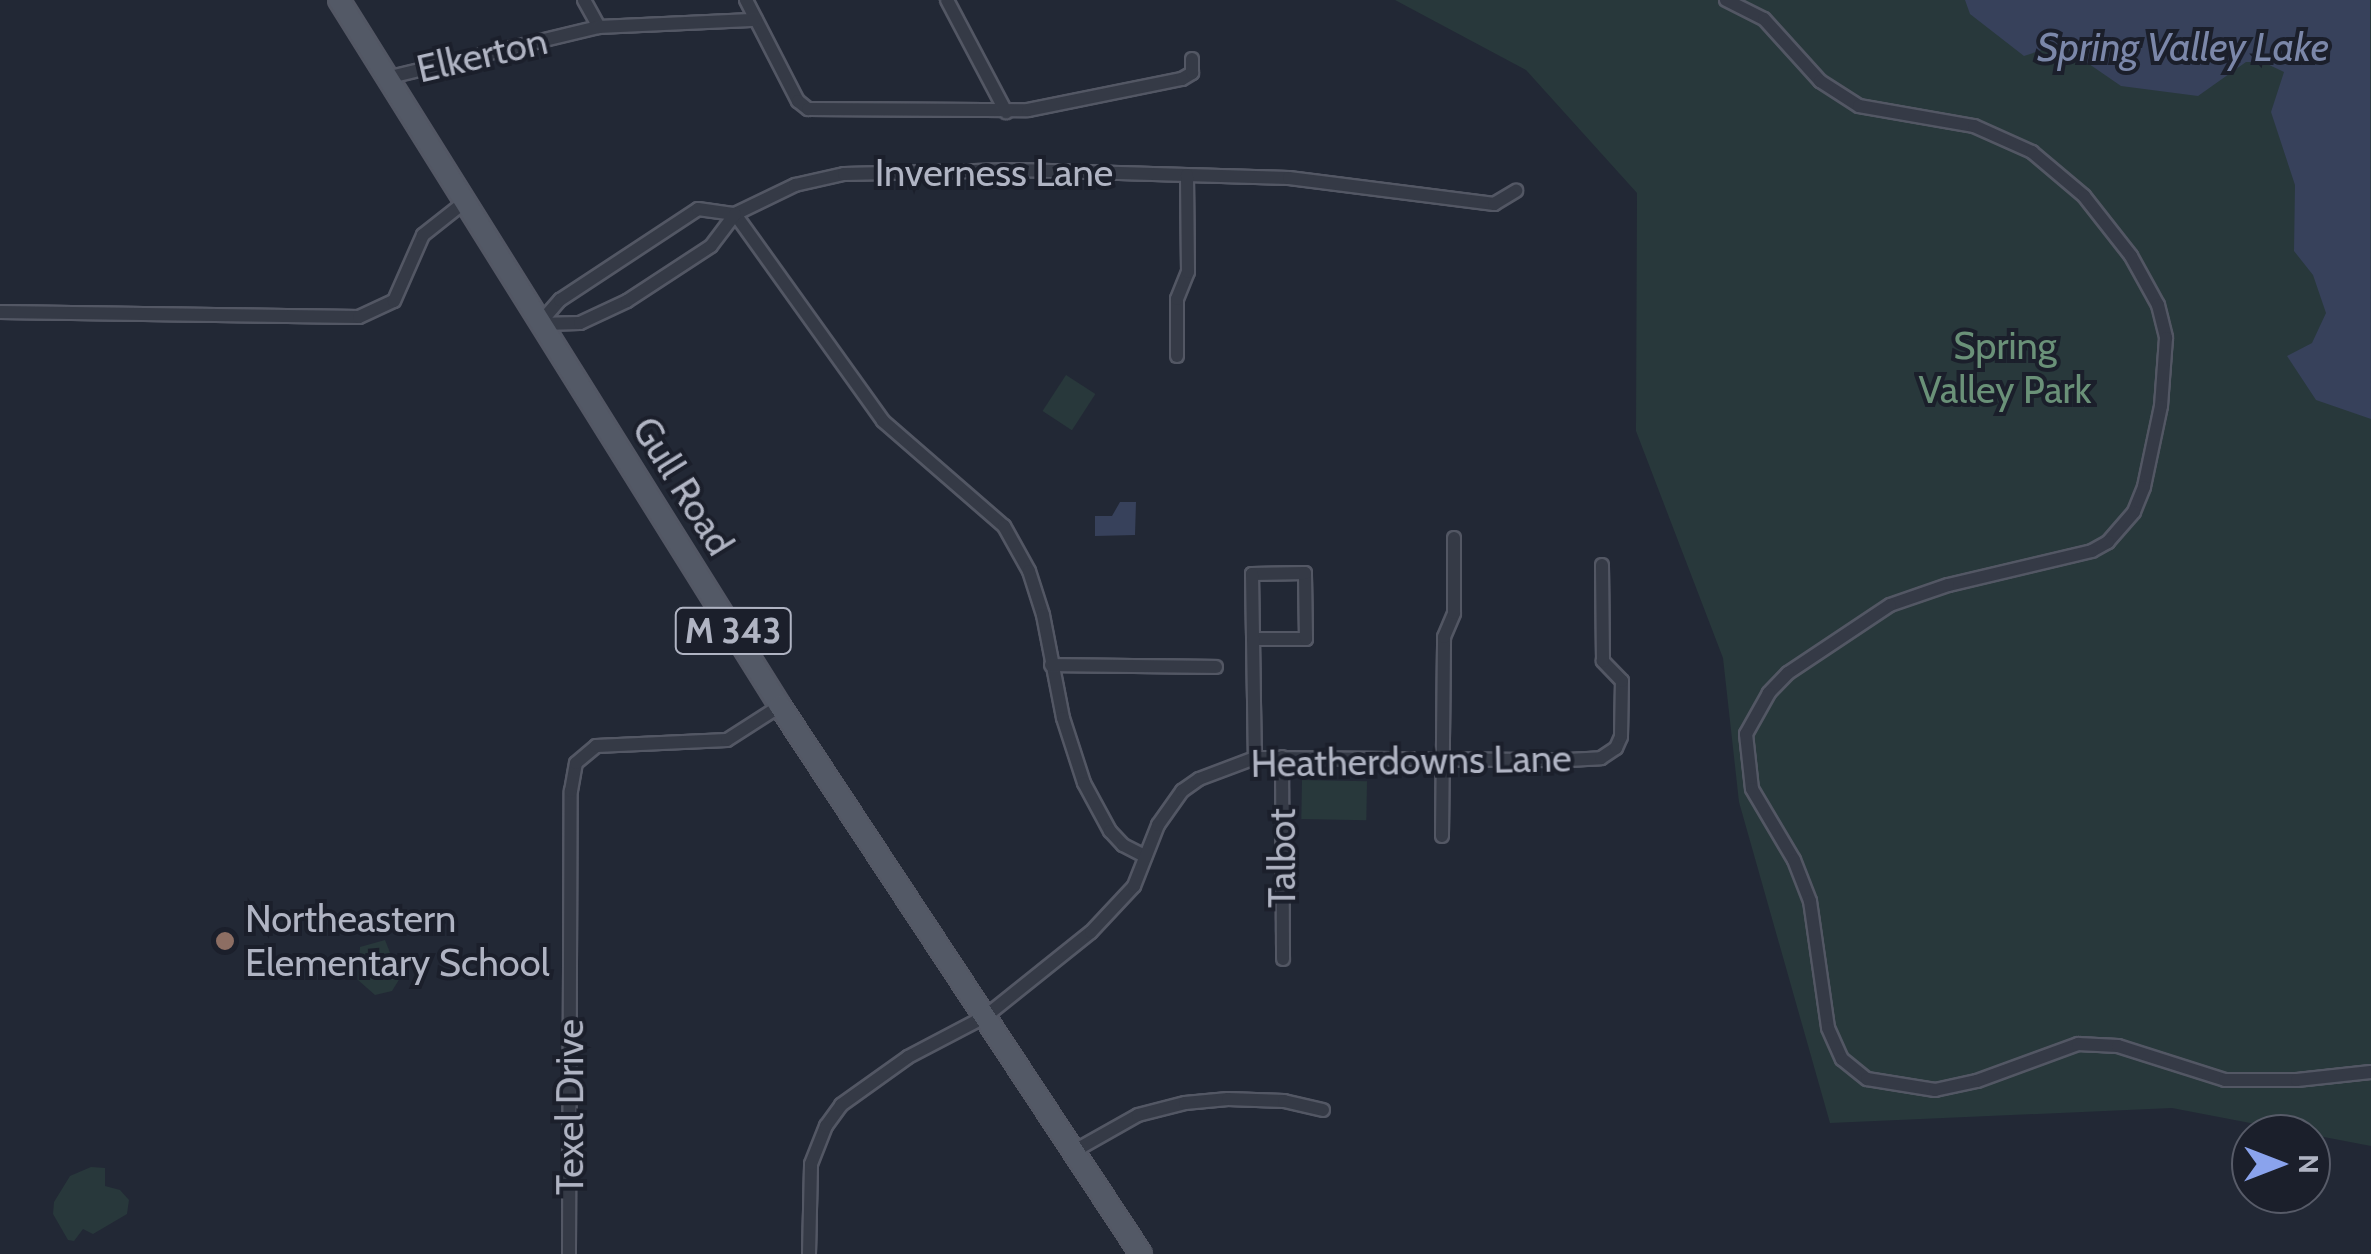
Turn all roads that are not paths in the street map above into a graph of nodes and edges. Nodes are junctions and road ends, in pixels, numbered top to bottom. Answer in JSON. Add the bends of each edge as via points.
{"nodes":[{"id":1,"x":339,"y":0,"type":"edge"},
{"id":2,"x":584,"y":0,"type":"edge"},
{"id":3,"x":947,"y":0,"type":"edge"},
{"id":4,"x":1726,"y":0,"type":"edge"},
{"id":5,"x":747,"y":2,"type":"edge"},
{"id":6,"x":756,"y":20,"type":"junction"},
{"id":7,"x":599,"y":26,"type":"junction"},
{"id":8,"x":1192,"y":59,"type":"dead end"},
{"id":9,"x":386,"y":78,"type":"junction"},
{"id":10,"x":1006,"y":112,"type":"junction"},
{"id":11,"x":1186,"y":174,"type":"junction"},
{"id":12,"x":1516,"y":191,"type":"dead end"},
{"id":13,"x":466,"y":201,"type":"junction"},
{"id":14,"x":735,"y":214,"type":"junction"},
{"id":15,"x":0,"y":312,"type":"edge"},
{"id":16,"x":539,"y":324,"type":"junction"},
{"id":17,"x":1177,"y":356,"type":"dead end"},
{"id":18,"x":1454,"y":538,"type":"dead end"},
{"id":19,"x":1602,"y":565,"type":"dead end"},
{"id":20,"x":1253,"y":639,"type":"junction"},
{"id":21,"x":1052,"y":665,"type":"junction"},
{"id":22,"x":1216,"y":667,"type":"dead end"},
{"id":23,"x":780,"y":706,"type":"junction"},
{"id":24,"x":1282,"y":757,"type":"junction"},
{"id":25,"x":1255,"y":758,"type":"junction"},
{"id":26,"x":1444,"y":758,"type":"junction"},
{"id":27,"x":1442,"y":836,"type":"dead end"},
{"id":28,"x":1144,"y":856,"type":"junction"},
{"id":29,"x":1282,"y":959,"type":"dead end"},
{"id":30,"x":986,"y":1016,"type":"junction"},
{"id":31,"x":2367,"y":1077,"type":"edge"},
{"id":32,"x":1323,"y":1110,"type":"dead end"},
{"id":33,"x":1076,"y":1150,"type":"junction"},
{"id":34,"x":570,"y":1254,"type":"edge"},
{"id":35,"x":809,"y":1254,"type":"edge"},
{"id":36,"x":1141,"y":1254,"type":"edge"}],
"edges":[{"from":1,"to":9,"type":"main road","name":"Gull Road","number":"M 343"},
{"from":2,"to":7,"type":"street"},
{"from":3,"to":10,"type":"street"},
{"from":4,"to":31,"type":"street","via":[[1764,20],[1820,80],[1859,106],[1974,126],[2032,152],[2084,196],[2131,256],[2158,305],[2166,338],[2144,487],[2134,512],[2108,542],[1890,605],[1788,673],[1746,734],[1752,789],[1810,901],[1828,1028],[1842,1059],[1867,1078],[1935,1090],[2078,1044],[2118,1046],[2226,1080]]},
{"from":5,"to":6,"type":"street"},
{"from":6,"to":7,"type":"street","name":"Elkerton"},
{"from":6,"to":10,"type":"street","via":[[808,109]]},
{"from":7,"to":9,"type":"street","name":"Elkerton"},
{"from":8,"to":10,"type":"street","via":[[1192,73],[1182,79]]},
{"from":9,"to":13,"type":"main road","name":"Gull Road","number":"M 343"},
{"from":11,"to":12,"type":"street","name":"Inverness Lane","via":[[1289,178],[1494,204]]},
{"from":11,"to":14,"type":"street","name":"Inverness Lane","via":[[844,174],[764,196]]},
{"from":11,"to":17,"type":"street","via":[[1188,272],[1178,299]]},
{"from":13,"to":15,"type":"street","via":[[424,234],[394,301],[359,317]]},
{"from":13,"to":16,"type":"main road","name":"Gull Road","number":"M 343"},
{"from":14,"to":16,"type":"street","via":[[711,246],[627,301],[580,323]]},
{"from":14,"to":16,"type":"street","name":"Inverness Lane","via":[[698,209],[560,300]]},
{"from":14,"to":21,"type":"street","via":[[882,421],[1004,526],[1029,572]]},
{"from":16,"to":23,"type":"main road","name":"Gull Road","number":"M 343"},
{"from":18,"to":26,"type":"street","via":[[1454,613],[1444,637]]},
{"from":19,"to":26,"type":"street","name":"Heatherdowns Lane","via":[[1604,661],[1622,682],[1616,748],[1600,758]]},
{"from":20,"to":20,"type":"street","via":[[1252,574],[1305,573],[1306,639]]},
{"from":20,"to":25,"type":"street"},
{"from":21,"to":22,"type":"street"},
{"from":21,"to":28,"type":"street","via":[[1073,753],[1096,809],[1122,845]]},
{"from":23,"to":30,"type":"main road","name":"Gull Road","number":"M 343"},
{"from":23,"to":34,"type":"street","name":"Texel Drive","via":[[727,740],[596,746],[576,763]]},
{"from":24,"to":25,"type":"street","name":"Heatherdowns Lane"},
{"from":24,"to":26,"type":"street","name":"Heatherdowns Lane"},
{"from":24,"to":29,"type":"street","name":"Talbot"},
{"from":25,"to":28,"type":"street","name":"Heatherdowns Lane","via":[[1182,791]]},
{"from":26,"to":27,"type":"street"},
{"from":28,"to":30,"type":"street","name":"Heatherdowns Lane","via":[[1134,886],[1114,909]]},
{"from":30,"to":33,"type":"main road","name":"Gull Road","number":"M 343"},
{"from":30,"to":35,"type":"street","name":"Heatherdowns Lane","via":[[908,1058],[842,1105],[826,1126],[811,1164]]},
{"from":32,"to":33,"type":"street","via":[[1266,1100],[1185,1103],[1138,1115]]},
{"from":33,"to":36,"type":"main road","name":"Gull Road","number":"M 343"}]}
